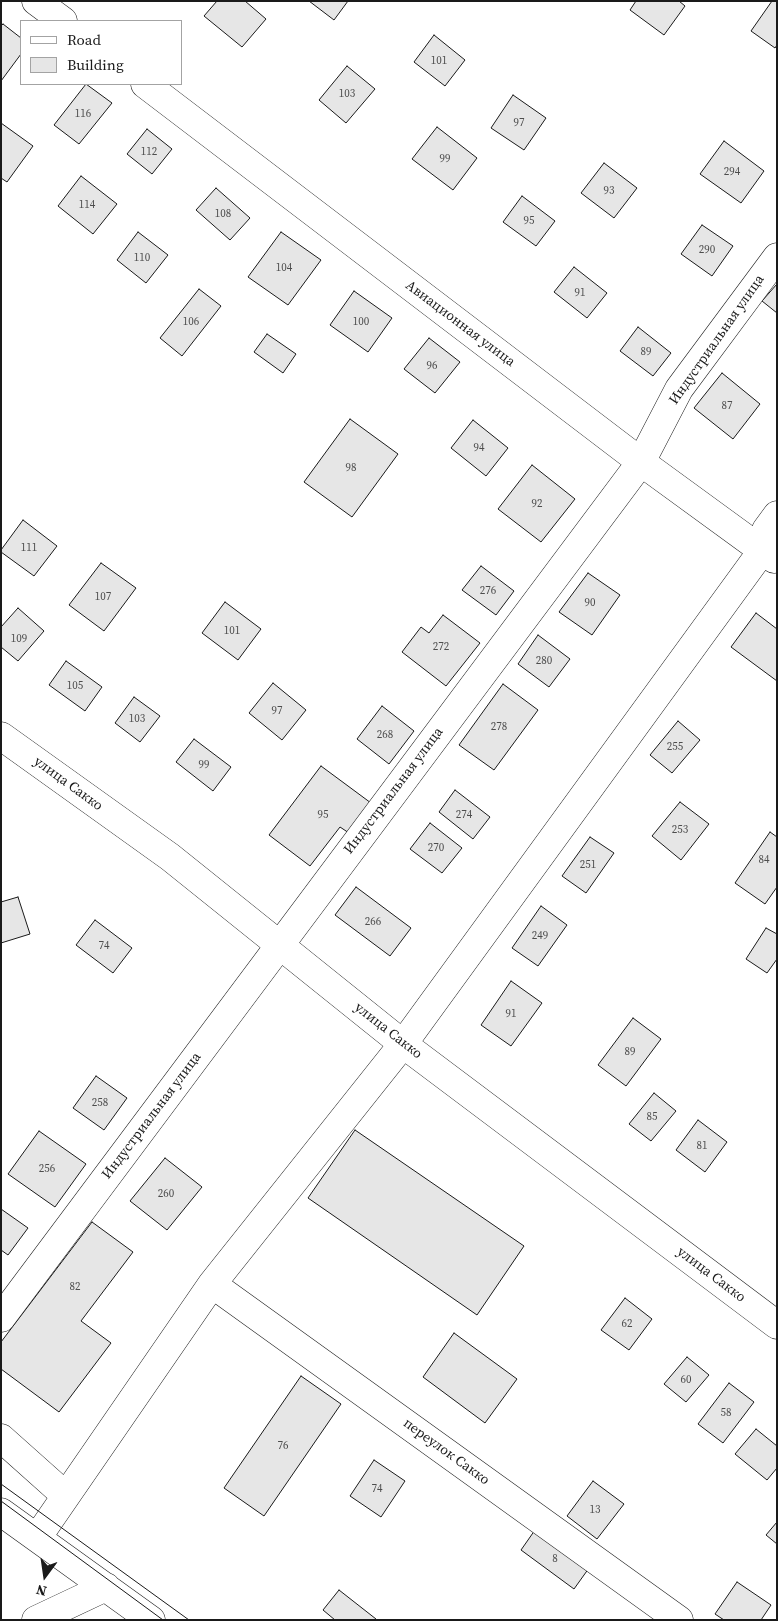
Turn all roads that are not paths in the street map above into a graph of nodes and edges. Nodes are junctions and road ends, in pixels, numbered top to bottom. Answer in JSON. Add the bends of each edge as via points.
{"nodes":[{"id":1,"x":36,"y":1,"type":"edge"},
{"id":2,"x":62,"y":20,"type":"edge"},
{"id":3,"x":146,"y":85,"type":"edge"},
{"id":4,"x":777,"y":257,"type":"edge"},
{"id":5,"x":641,"y":462,"type":"junction"},
{"id":6,"x":777,"y":515,"type":"edge"},
{"id":7,"x":769,"y":556,"type":"edge"},
{"id":8,"x":1,"y":736,"type":"edge"},
{"id":9,"x":280,"y":945,"type":"junction"},
{"id":10,"x":403,"y":1044,"type":"junction"},
{"id":11,"x":212,"y":1284,"type":"junction"},
{"id":12,"x":1,"y":1318,"type":"edge"},
{"id":13,"x":777,"y":1325,"type":"edge"},
{"id":14,"x":1,"y":1438,"type":"edge"},
{"id":15,"x":66,"y":1496,"type":"junction"},
{"id":16,"x":1,"y":1512,"type":"edge"},
{"id":17,"x":37,"y":1538,"type":"junction"},
{"id":18,"x":106,"y":1587,"type":"junction"},
{"id":19,"x":36,"y":1620,"type":"edge"},
{"id":20,"x":151,"y":1620,"type":"edge"},
{"id":21,"x":679,"y":1620,"type":"edge"}],
"edges":[{"from":1,"to":2,"type":"street"},
{"from":3,"to":5,"type":"street","name":"Авиационная улица"},
{"from":4,"to":5,"type":"street","name":"Индустриальная улица","via":[[679,388]]},
{"from":5,"to":7,"type":"street","name":"Авиационная улица"},
{"from":5,"to":9,"type":"street","name":"Индустриальная улица"},
{"from":6,"to":7,"type":"street","via":[[766,530]]},
{"from":7,"to":10,"type":"street"},
{"from":8,"to":9,"type":"street","name":"улица Сакко","via":[[170,857]]},
{"from":9,"to":10,"type":"street","name":"улица Сакко"},
{"from":9,"to":12,"type":"street","name":"Индустриальная улица"},
{"from":10,"to":11,"type":"street"},
{"from":10,"to":13,"type":"street","name":"улица Сакко"},
{"from":11,"to":15,"type":"street"},
{"from":11,"to":21,"type":"street","name":"переулок Сакко"},
{"from":14,"to":15,"type":"street"},
{"from":15,"to":17,"type":"street"},
{"from":16,"to":17,"type":"street"},
{"from":17,"to":18,"type":"street"},
{"from":18,"to":19,"type":"street"},
{"from":18,"to":20,"type":"street"}]}
